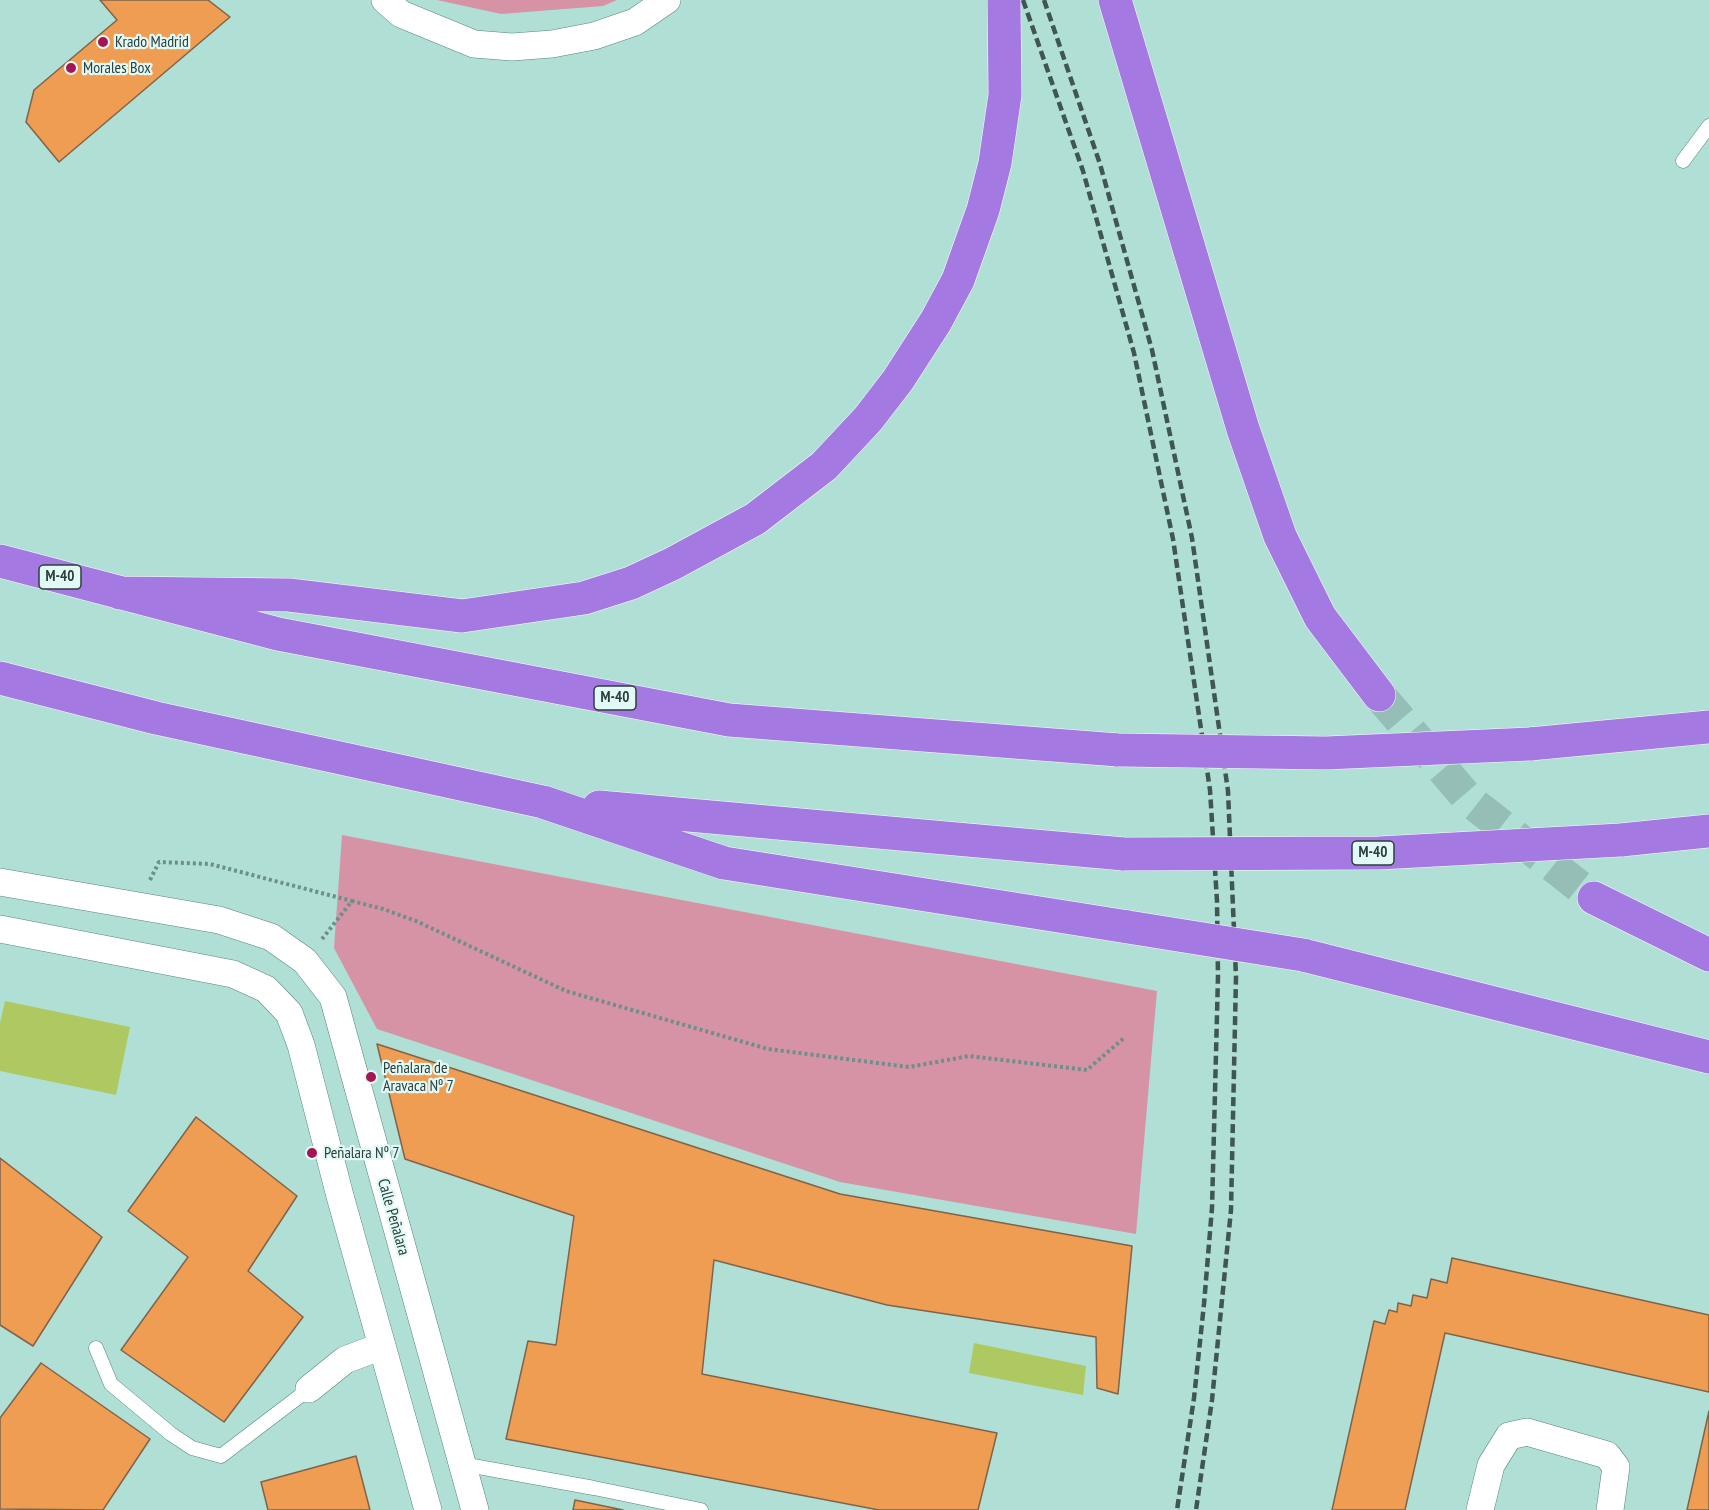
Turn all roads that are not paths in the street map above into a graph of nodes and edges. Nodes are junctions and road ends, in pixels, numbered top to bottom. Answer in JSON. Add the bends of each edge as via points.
{"nodes":[{"id":1,"x":385,"y":0,"type":"edge"},
{"id":2,"x":667,"y":0,"type":"edge"},
{"id":3,"x":1004,"y":0,"type":"edge"},
{"id":4,"x":1115,"y":0,"type":"edge"},
{"id":5,"x":1709,"y":126,"type":"edge"},
{"id":6,"x":1683,"y":161,"type":"dead end"},
{"id":7,"x":0,"y":561,"type":"edge"},
{"id":8,"x":120,"y":593,"type":"junction"},
{"id":9,"x":0,"y":678,"type":"edge"},
{"id":10,"x":1379,"y":695,"type":"tunnel mouth"},
{"id":11,"x":1709,"y":728,"type":"edge"},
{"id":12,"x":543,"y":802,"type":"junction"},
{"id":13,"x":1709,"y":831,"type":"edge"},
{"id":14,"x":0,"y":882,"type":"edge"},
{"id":15,"x":1594,"y":898,"type":"tunnel mouth"},
{"id":16,"x":0,"y":929,"type":"edge"},
{"id":17,"x":1709,"y":955,"type":"edge"},
{"id":18,"x":1709,"y":1057,"type":"edge"},
{"id":19,"x":382,"y":1346,"type":"junction"},
{"id":20,"x":96,"y":1348,"type":"dead end"},
{"id":21,"x":309,"y":1389,"type":"joint"},
{"id":22,"x":462,"y":1464,"type":"junction"},
{"id":23,"x":428,"y":1510,"type":"edge"},
{"id":24,"x":475,"y":1510,"type":"edge"},
{"id":25,"x":701,"y":1510,"type":"edge"},
{"id":26,"x":1480,"y":1510,"type":"edge"},
{"id":27,"x":1610,"y":1510,"type":"edge"}],
"edges":[{"from":1,"to":2,"type":"street","via":[[401,14],[474,44],[512,47],[594,36],[634,22]]},
{"from":3,"to":8,"type":"highway","via":[[1005,95],[995,163],[958,280],[898,380],[868,419],[824,466],[755,519],[672,564],[621,586],[584,598],[462,616],[289,595]]},
{"from":4,"to":10,"type":"highway","via":[[1280,536],[1320,617]]},
{"from":5,"to":6,"type":"lane"},
{"from":7,"to":8,"type":"highway","number":"M-40"},
{"from":8,"to":11,"type":"highway","number":"M-40","bridge":true,"via":[[278,634],[729,720],[1118,750],[1326,753],[1530,744]]},
{"from":9,"to":12,"type":"highway","number":"M-40","via":[[156,718]]},
{"from":12,"to":13,"type":"highway","number":"M-40","bridge":true,"via":[[1124,854],[1379,853],[1620,840]]},
{"from":12,"to":18,"type":"highway","bridge":true,"via":[[724,863],[1303,955]]},
{"from":14,"to":22,"type":"street","name":"Calle Peñalara","via":[[219,920],[271,937],[305,961],[333,997]]},
{"from":15,"to":17,"type":"highway"},
{"from":16,"to":19,"type":"street","via":[[233,974],[266,989],[289,1013]]},
{"from":19,"to":21,"type":"street","via":[[345,1360]]},
{"from":19,"to":23,"type":"street"},
{"from":20,"to":21,"type":"lane","via":[[111,1384],[192,1448],[221,1456]]},
{"from":22,"to":24,"type":"street","name":"Calle Peñalara"},
{"from":22,"to":25,"type":"lane"},
{"from":26,"to":27,"type":"street","via":[[1491,1465],[1509,1436],[1527,1432],[1607,1455],[1616,1467]]}]}
